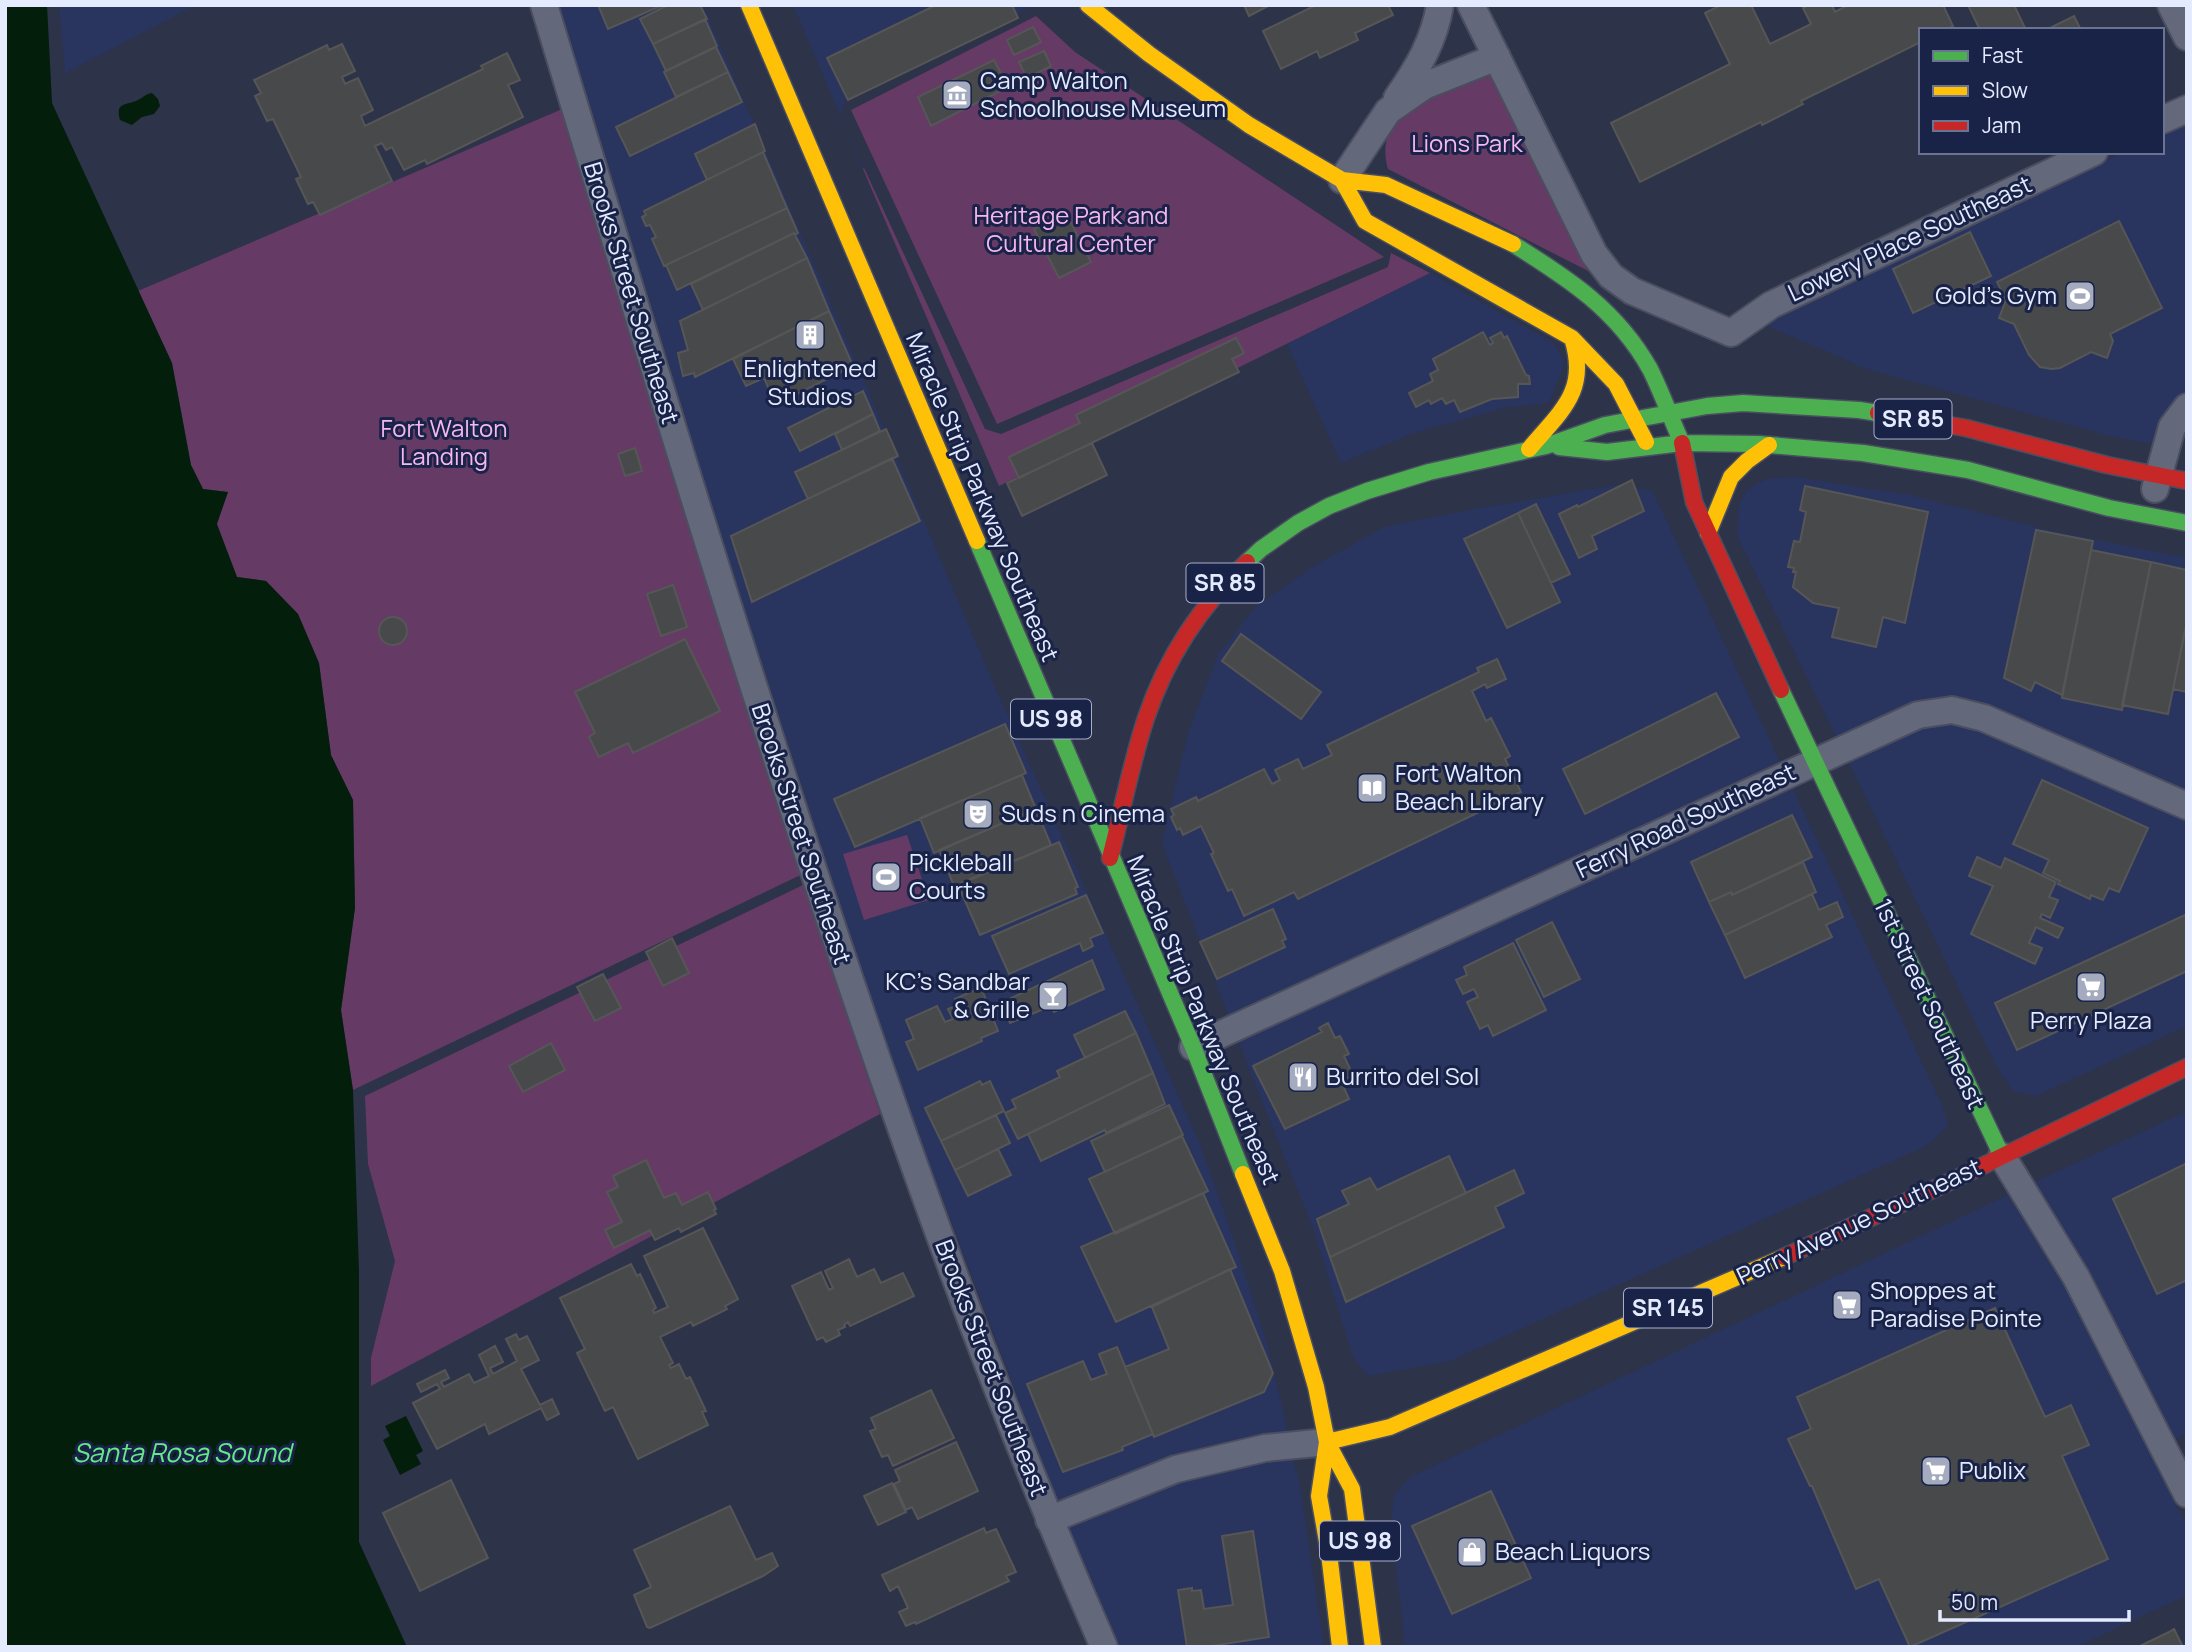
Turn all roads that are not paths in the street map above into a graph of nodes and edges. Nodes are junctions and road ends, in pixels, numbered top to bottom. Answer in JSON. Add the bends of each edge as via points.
{"nodes":[{"id":1,"x":544,"y":5,"type":"edge"},
{"id":2,"x":749,"y":5,"type":"edge"},
{"id":3,"x":1088,"y":5,"type":"edge"},
{"id":4,"x":1440,"y":5,"type":"edge"},
{"id":5,"x":1471,"y":5,"type":"edge"},
{"id":6,"x":2171,"y":5,"type":"edge"},
{"id":7,"x":2187,"y":37,"type":"edge"},
{"id":8,"x":1497,"y":57,"type":"junction"},
{"id":9,"x":2187,"y":108,"type":"edge"},
{"id":10,"x":1388,"y":111,"type":"junction"},
{"id":11,"x":2164,"y":119,"type":"edge"},
{"id":12,"x":2090,"y":154,"type":"edge"},
{"id":13,"x":1342,"y":180,"type":"junction"},
{"id":14,"x":1572,"y":338,"type":"junction"},
{"id":15,"x":2187,"y":407,"type":"edge"},
{"id":16,"x":1669,"y":413,"type":"junction"},
{"id":17,"x":1635,"y":419,"type":"junction"},
{"id":18,"x":1682,"y":443,"type":"junction"},
{"id":19,"x":1769,"y":445,"type":"junction"},
{"id":20,"x":1538,"y":447,"type":"junction"},
{"id":21,"x":1649,"y":447,"type":"junction"},
{"id":22,"x":1662,"y":465,"type":"dead end"},
{"id":23,"x":2157,"y":475,"type":"junction"},
{"id":24,"x":2187,"y":481,"type":"edge"},
{"id":25,"x":1677,"y":484,"type":"dead end"},
{"id":26,"x":1694,"y":502,"type":"junction"},
{"id":27,"x":2150,"y":516,"type":"junction"},
{"id":28,"x":2187,"y":523,"type":"edge"},
{"id":29,"x":1708,"y":533,"type":"junction"},
{"id":30,"x":1815,"y":763,"type":"junction"},
{"id":31,"x":2187,"y":806,"type":"edge"},
{"id":32,"x":1110,"y":858,"type":"junction"},
{"id":33,"x":1192,"y":1047,"type":"junction"},
{"id":34,"x":2187,"y":1067,"type":"edge"},
{"id":35,"x":2002,"y":1156,"type":"junction"},
{"id":36,"x":1327,"y":1442,"type":"junction"},
{"id":37,"x":2177,"y":1452,"type":"edge"},
{"id":38,"x":2187,"y":1494,"type":"edge"},
{"id":39,"x":1049,"y":1520,"type":"junction"},
{"id":40,"x":1104,"y":1647,"type":"edge"},
{"id":41,"x":1340,"y":1647,"type":"edge"},
{"id":42,"x":1373,"y":1647,"type":"edge"}],
"edges":[{"from":1,"to":39,"type":"street","name":"Brooks Street Southeast","via":[[712,559],[851,987],[908,1151]]},
{"from":2,"to":32,"type":"main road","name":"Miracle Strip Parkway Southeast","number":"US 98"},
{"from":3,"to":13,"type":"main road","via":[[1249,125]]},
{"from":4,"to":10,"type":"street","via":[[1428,48]]},
{"from":5,"to":8,"type":"street"},
{"from":6,"to":7,"type":"street"},
{"from":8,"to":10,"type":"street","via":[[1424,86]]},
{"from":8,"to":12,"type":"street","name":"Lowery Place Southeast","via":[[1594,254],[1611,276],[1632,291],[1731,333],[1771,305]]},
{"from":9,"to":11,"type":"street"},
{"from":10,"to":13,"type":"street"},
{"from":13,"to":14,"type":"main road","via":[[1365,222]]},
{"from":13,"to":16,"type":"main road","via":[[1387,185],[1474,224],[1557,270],[1590,295],[1620,328],[1650,370]]},
{"from":14,"to":17,"type":"main road","via":[[1616,384]]},
{"from":14,"to":20,"type":"main road","via":[[1579,361],[1577,379]]},
{"from":15,"to":23,"type":"street","via":[[2172,428]]},
{"from":16,"to":17,"type":"main road","number":"SR 85"},
{"from":16,"to":18,"type":"main road"},
{"from":16,"to":23,"type":"main road","number":"SR 85","via":[[1743,403],[1858,410],[1966,428]]},
{"from":17,"to":20,"type":"main road","number":"SR 85"},
{"from":17,"to":21,"type":"main road"},
{"from":18,"to":19,"type":"main road","number":"SR 85"},
{"from":18,"to":21,"type":"main road","number":"SR 85"},
{"from":18,"to":26,"type":"main road"},
{"from":19,"to":27,"type":"main road","number":"SR 85","via":[[1863,453],[1968,470]]},
{"from":19,"to":29,"type":"main road","via":[[1731,477]]},
{"from":20,"to":21,"type":"main road","number":"SR 85","via":[[1607,452]]},
{"from":20,"to":32,"type":"main road","number":"SR 85","via":[[1429,472],[1329,506],[1261,549],[1228,580],[1201,611],[1163,676],[1146,719]]},
{"from":21,"to":22,"type":"main road"},
{"from":23,"to":24,"type":"main road","number":"SR 85"},
{"from":23,"to":27,"type":"street"},
{"from":25,"to":26,"type":"main road"},
{"from":26,"to":29,"type":"main road","name":"1st Street Southeast"},
{"from":27,"to":28,"type":"main road","number":"SR 85"},
{"from":29,"to":30,"type":"main road","name":"1st Street Southeast"},
{"from":30,"to":31,"type":"street","name":"Ferry Road Southeast","via":[[1918,715],[1952,710],[1984,718]]},
{"from":30,"to":33,"type":"street","name":"Ferry Road Southeast"},
{"from":30,"to":35,"type":"main road","name":"1st Street Southeast"},
{"from":32,"to":33,"type":"main road","name":"Miracle Strip Parkway Southeast","number":"US 98"},
{"from":33,"to":36,"type":"main road","name":"Miracle Strip Parkway Southeast","number":"US 98","via":[[1282,1271]]},
{"from":34,"to":35,"type":"main road","name":"Perry Avenue Southeast","number":"SR 145"},
{"from":35,"to":36,"type":"main road","name":"Perry Avenue Southeast","number":"SR 145","via":[[1735,1279],[1391,1427]]},
{"from":35,"to":37,"type":"street","name":"1st Street Southeast"},
{"from":36,"to":39,"type":"street","name":"Perry Avenue Southeast","via":[[1265,1448],[1176,1469]]},
{"from":36,"to":41,"type":"main road","number":"US 98","via":[[1319,1496]]},
{"from":36,"to":42,"type":"main road","number":"US 98","via":[[1352,1489]]},
{"from":37,"to":38,"type":"street","name":"1st Street Southeast"},
{"from":39,"to":40,"type":"street","name":"Brooks Street Southeast"}]}
